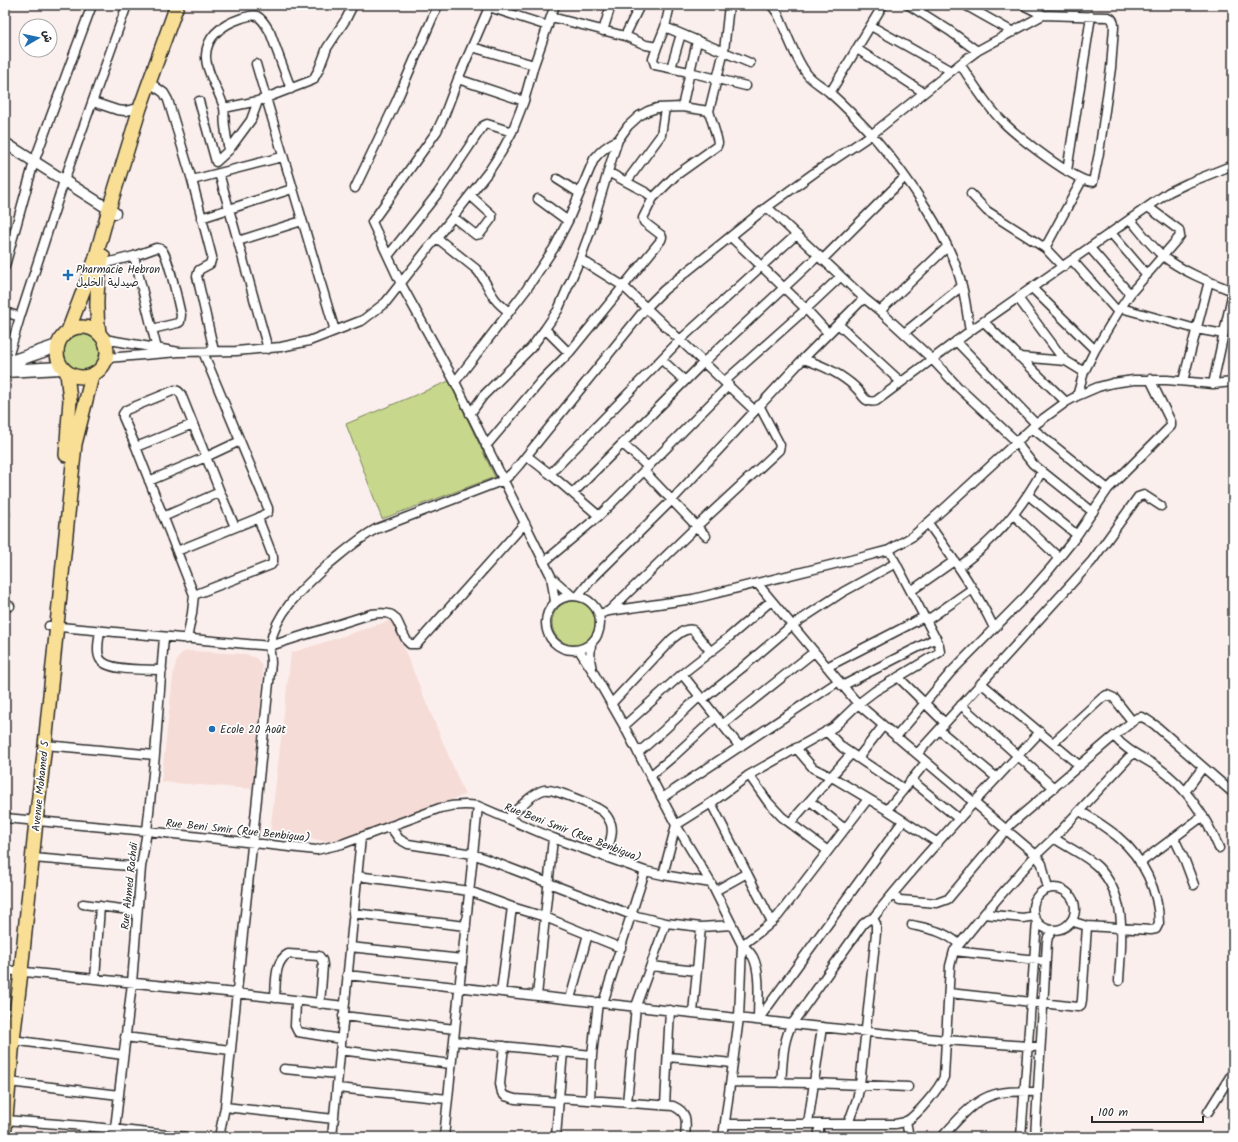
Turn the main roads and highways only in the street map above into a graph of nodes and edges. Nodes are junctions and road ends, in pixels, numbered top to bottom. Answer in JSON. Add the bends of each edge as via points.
{"nodes":[{"id":1,"x":177,"y":5,"type":"edge"},
{"id":2,"x":185,"y":5,"type":"edge"},
{"id":3,"x":153,"y":85,"type":"junction"},
{"id":4,"x":112,"y":211,"type":"junction"},
{"id":5,"x":97,"y":265,"type":"junction"},
{"id":6,"x":68,"y":331,"type":"junction"},
{"id":7,"x":101,"y":336,"type":"junction"},
{"id":8,"x":57,"y":346,"type":"junction"},
{"id":9,"x":6,"y":368,"type":"edge"},
{"id":10,"x":64,"y":370,"type":"junction"},
{"id":11,"x":92,"y":376,"type":"junction"},
{"id":12,"x":71,"y":443,"type":"junction"},
{"id":13,"x":53,"y":627,"type":"junction"},
{"id":14,"x":32,"y":820,"type":"junction"},
{"id":15,"x":13,"y":971,"type":"edge"},
{"id":16,"x":8,"y":1039,"type":"edge"},
{"id":17,"x":5,"y":1122,"type":"edge"}],
"edges":[{"from":1,"to":3,"type":"main road"},
{"from":2,"to":3,"type":"main road"},
{"from":3,"to":4,"type":"main road"},
{"from":3,"to":4,"type":"main road","via":[[140,108]]},
{"from":4,"to":5,"type":"main road"},
{"from":5,"to":6,"type":"main road"},
{"from":5,"to":7,"type":"main road","via":[[96,314]]},
{"from":6,"to":7,"type":"main road","via":[[87,327]]},
{"from":6,"to":8,"type":"main road","via":[[61,337]]},
{"from":7,"to":11,"type":"main road","via":[[107,348],[107,358],[104,366]]},
{"from":8,"to":9,"type":"main road"},
{"from":8,"to":10,"type":"main road","via":[[58,361]]},
{"from":9,"to":10,"type":"main road"},
{"from":10,"to":11,"type":"main road","via":[[79,378]]},
{"from":10,"to":12,"type":"main road","via":[[70,400]]},
{"from":11,"to":12,"type":"main road"},
{"from":12,"to":13,"type":"main road","name":"Avenue Mohamed 5"},
{"from":13,"to":14,"type":"main road","name":"Avenue Mohamed 5"},
{"from":13,"to":14,"type":"main road","name":"Avenue Mohamed 5","via":[[46,745]]},
{"from":14,"to":15,"type":"main road","name":"Avenue Mohamed 5"},
{"from":14,"to":15,"type":"main road","name":"Avenue Mohamed 5","via":[[33,858]]},
{"from":15,"to":16,"type":"main road","name":"Avenue Mohamed 5"},
{"from":16,"to":17,"type":"main road","name":"Avenue Mohamed 5","via":[[9,1082]]}]}
